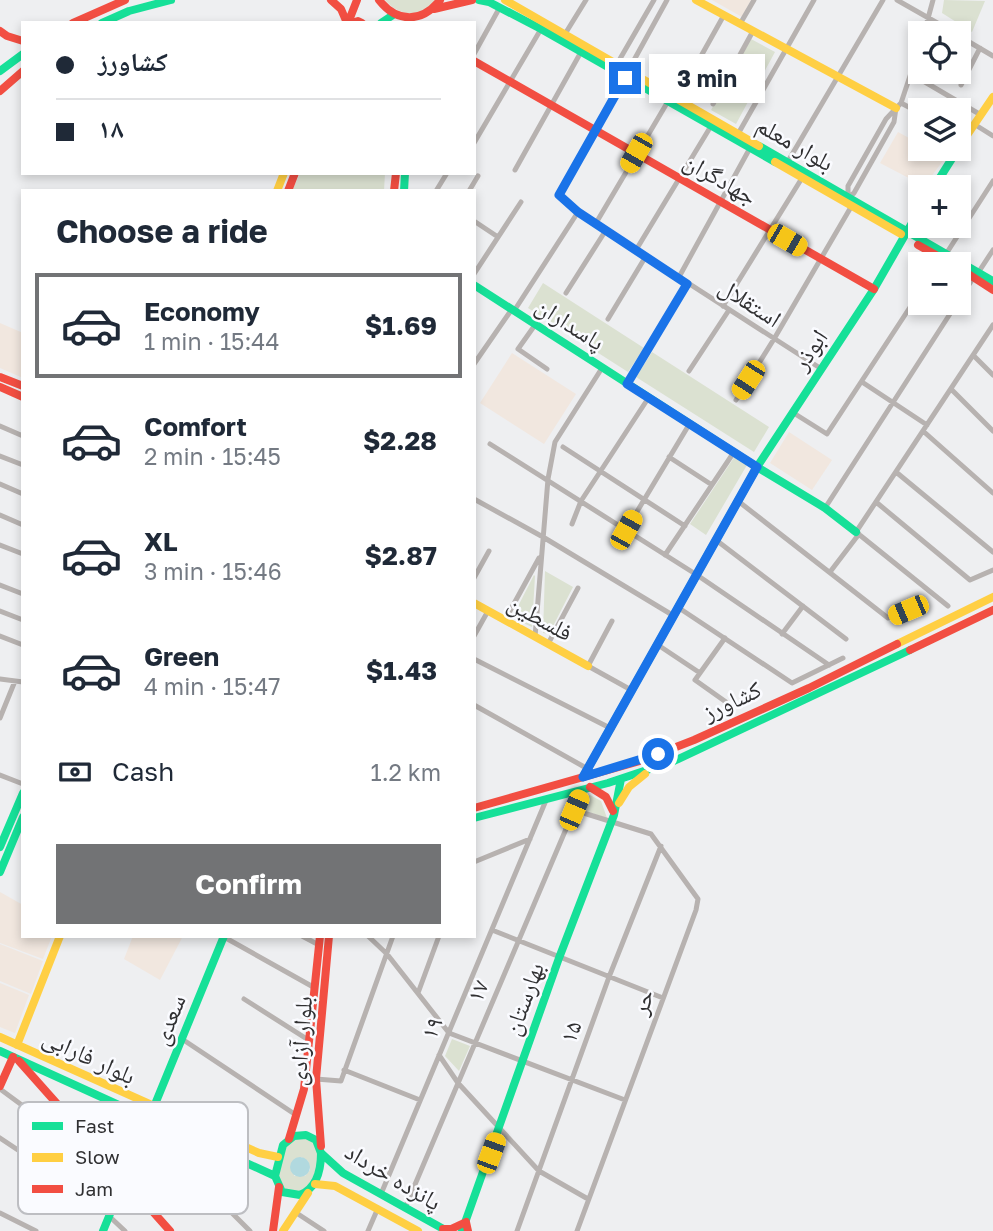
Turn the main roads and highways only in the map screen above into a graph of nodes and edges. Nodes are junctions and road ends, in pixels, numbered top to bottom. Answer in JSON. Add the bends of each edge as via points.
{"nodes":[{"id":1,"x":125,"y":0,"type":"edge"},
{"id":2,"x":171,"y":0,"type":"edge"},
{"id":3,"x":331,"y":0,"type":"edge"},
{"id":4,"x":357,"y":0,"type":"edge"},
{"id":5,"x":370,"y":0,"type":"edge"},
{"id":6,"x":440,"y":0,"type":"edge"},
{"id":7,"x":472,"y":0,"type":"edge"},
{"id":8,"x":479,"y":0,"type":"edge"},
{"id":9,"x":696,"y":0,"type":"edge"},
{"id":10,"x":381,"y":3,"type":"edge"},
{"id":11,"x":503,"y":4,"type":"edge"},
{"id":12,"x":522,"y":4,"type":"edge"},
{"id":13,"x":428,"y":15,"type":"edge"},
{"id":14,"x":399,"y":19,"type":"edge"},
{"id":15,"x":78,"y":21,"type":"edge"},
{"id":16,"x":106,"y":21,"type":"edge"},
{"id":17,"x":348,"y":21,"type":"edge"},
{"id":18,"x":350,"y":21,"type":"edge"},
{"id":19,"x":0,"y":31,"type":"edge"},
{"id":20,"x":21,"y":40,"type":"edge"},
{"id":21,"x":21,"y":55,"type":"edge"},
{"id":22,"x":476,"y":62,"type":"edge"},
{"id":23,"x":615,"y":68,"type":"junction"},
{"id":24,"x":0,"y":71,"type":"edge"},
{"id":25,"x":21,"y":73,"type":"edge"},
{"id":26,"x":627,"y":74,"type":"junction"},
{"id":27,"x":0,"y":91,"type":"edge"},
{"id":28,"x":993,"y":97,"type":"edge"},
{"id":29,"x":899,"y":106,"type":"road end"},
{"id":30,"x":971,"y":127,"type":"edge"},
{"id":31,"x":727,"y":132,"type":"junction"},
{"id":32,"x":848,"y":202,"type":"junction"},
{"id":33,"x":908,"y":229,"type":"edge"},
{"id":34,"x":905,"y":234,"type":"junction"},
{"id":35,"x":932,"y":252,"type":"edge"},
{"id":36,"x":971,"y":273,"type":"edge"},
{"id":37,"x":971,"y":273,"type":"edge"},
{"id":38,"x":976,"y":275,"type":"junction"},
{"id":39,"x":993,"y":281,"type":"edge"},
{"id":40,"x":476,"y":286,"type":"edge"},
{"id":41,"x":874,"y":289,"type":"junction"},
{"id":42,"x":993,"y":290,"type":"edge"},
{"id":43,"x":0,"y":377,"type":"edge"},
{"id":44,"x":21,"y":385,"type":"edge"},
{"id":45,"x":0,"y":387,"type":"edge"},
{"id":46,"x":21,"y":396,"type":"edge"},
{"id":47,"x":757,"y":467,"type":"junction"},
{"id":48,"x":857,"y":533,"type":"road end"},
{"id":49,"x":993,"y":597,"type":"edge"},
{"id":50,"x":476,"y":604,"type":"edge"},
{"id":51,"x":993,"y":610,"type":"edge"},
{"id":52,"x":588,"y":666,"type":"road end"},
{"id":53,"x":790,"y":696,"type":"junction"},
{"id":54,"x":795,"y":705,"type":"junction"},
{"id":55,"x":694,"y":740,"type":"junction"},
{"id":56,"x":652,"y":769,"type":"junction"},
{"id":57,"x":585,"y":773,"type":"junction"},
{"id":58,"x":621,"y":779,"type":"junction"},
{"id":59,"x":586,"y":788,"type":"junction"},
{"id":60,"x":540,"y":789,"type":"junction"},
{"id":61,"x":476,"y":807,"type":"edge"},
{"id":62,"x":19,"y":817,"type":"edge"},
{"id":63,"x":476,"y":817,"type":"edge"},
{"id":64,"x":612,"y":818,"type":"junction"},
{"id":65,"x":0,"y":847,"type":"edge"},
{"id":66,"x":0,"y":872,"type":"edge"},
{"id":67,"x":59,"y":938,"type":"edge"},
{"id":68,"x":224,"y":938,"type":"edge"},
{"id":69,"x":329,"y":938,"type":"edge"},
{"id":70,"x":320,"y":941,"type":"edge"},
{"id":71,"x":0,"y":1037,"type":"edge"},
{"id":72,"x":17,"y":1045,"type":"junction"},
{"id":73,"x":0,"y":1051,"type":"edge"},
{"id":74,"x":15,"y":1058,"type":"junction"},
{"id":75,"x":316,"y":1084,"type":"junction"},
{"id":76,"x":0,"y":1088,"type":"edge"},
{"id":77,"x":304,"y":1089,"type":"junction"},
{"id":78,"x":54,"y":1102,"type":"edge"},
{"id":79,"x":113,"y":1102,"type":"edge"},
{"id":80,"x":141,"y":1102,"type":"edge"},
{"id":81,"x":156,"y":1102,"type":"edge"},
{"id":82,"x":289,"y":1139,"type":"junction"},
{"id":83,"x":248,"y":1148,"type":"edge"},
{"id":84,"x":321,"y":1150,"type":"junction"},
{"id":85,"x":261,"y":1154,"type":"junction"},
{"id":86,"x":278,"y":1157,"type":"junction"},
{"id":87,"x":248,"y":1163,"type":"edge"},
{"id":88,"x":256,"y":1167,"type":"junction"},
{"id":89,"x":343,"y":1172,"type":"junction"},
{"id":90,"x":275,"y":1176,"type":"junction"},
{"id":91,"x":315,"y":1184,"type":"junction"},
{"id":92,"x":335,"y":1186,"type":"junction"},
{"id":93,"x":279,"y":1187,"type":"junction"},
{"id":94,"x":308,"y":1193,"type":"junction"},
{"id":95,"x":110,"y":1214,"type":"edge"},
{"id":96,"x":154,"y":1214,"type":"edge"},
{"id":97,"x":465,"y":1228,"type":"edge"},
{"id":98,"x":278,"y":1230,"type":"edge"},
{"id":99,"x":445,"y":1230,"type":"edge"},
{"id":100,"x":103,"y":1231,"type":"edge"},
{"id":101,"x":170,"y":1231,"type":"edge"},
{"id":102,"x":418,"y":1231,"type":"edge"}],
"edges":[{"from":1,"to":15,"type":"main road"},
{"from":2,"to":16,"type":"main road"},
{"from":3,"to":17,"type":"main road"},
{"from":4,"to":18,"type":"main road"},
{"from":5,"to":10,"type":"main road"},
{"from":6,"to":13,"type":"main road"},
{"from":7,"to":13,"type":"main road"},
{"from":8,"to":11,"type":"main road","name":"بلوار معلم"},
{"from":9,"to":29,"type":"main road"},
{"from":10,"to":14,"type":"main road"},
{"from":11,"to":12,"type":"main road","name":"بلوار معلم"},
{"from":11,"to":23,"type":"main road","name":"بلوار معلم"},
{"from":12,"to":23,"type":"main road","name":"بلوار معلم"},
{"from":13,"to":14,"type":"main road"},
{"from":19,"to":20,"type":"main road"},
{"from":21,"to":24,"type":"main road"},
{"from":22,"to":41,"type":"main road","name":"جهادگران"},
{"from":23,"to":26,"type":"main road","name":"بلوار معلم"},
{"from":25,"to":27,"type":"main road"},
{"from":26,"to":31,"type":"main road","name":"بلوار معلم"},
{"from":26,"to":31,"type":"main road","name":"بلوار معلم","via":[[667,103]]},
{"from":28,"to":30,"type":"main road"},
{"from":31,"to":32,"type":"main road","name":"بلوار معلم"},
{"from":31,"to":32,"type":"main road","name":"بلوار معلم","via":[[738,134]]},
{"from":32,"to":34,"type":"main road","name":"بلوار معلم"},
{"from":33,"to":34,"type":"main road","name":"ابوذر"},
{"from":34,"to":35,"type":"main road","name":"بلوار معلم"},
{"from":34,"to":41,"type":"main road","name":"ابوذر"},
{"from":36,"to":38,"type":"main road","name":"بلوار معلم"},
{"from":37,"to":38,"type":"main road","name":"بلوار معلم"},
{"from":38,"to":39,"type":"main road","name":"بلوار معلم"},
{"from":38,"to":42,"type":"main road","name":"بلوار معلم"},
{"from":40,"to":47,"type":"main road","name":"پاسداران"},
{"from":41,"to":47,"type":"main road","name":"ابوذر"},
{"from":43,"to":44,"type":"main road"},
{"from":45,"to":46,"type":"main road"},
{"from":47,"to":48,"type":"main road","name":"پاسداران"},
{"from":47,"to":57,"type":"main road","name":"ابوذر"},
{"from":49,"to":53,"type":"main road","name":"کشاورز"},
{"from":50,"to":52,"type":"main road","name":"فلسطین"},
{"from":51,"to":54,"type":"main road","name":"کشاورز"},
{"from":53,"to":54,"type":"main road"},
{"from":53,"to":55,"type":"main road","name":"کشاورز"},
{"from":54,"to":56,"type":"main road","name":"کشاورز","via":[[705,750]]},
{"from":55,"to":57,"type":"main road","name":"کشاورز","via":[[640,761]]},
{"from":55,"to":58,"type":"main road"},
{"from":56,"to":58,"type":"main road","name":"کشاورز"},
{"from":56,"to":64,"type":"main road","via":[[629,787]]},
{"from":57,"to":60,"type":"main road","name":"کشاورز"},
{"from":58,"to":59,"type":"main road","name":"کشاورز"},
{"from":58,"to":60,"type":"main road","via":[[606,775]]},
{"from":58,"to":64,"type":"main road","name":"بهارستان"},
{"from":59,"to":63,"type":"main road","name":"کشاورز"},
{"from":59,"to":64,"type":"main road","via":[[606,797]]},
{"from":60,"to":61,"type":"main road","name":"کشاورز"},
{"from":62,"to":65,"type":"main road"},
{"from":62,"to":66,"type":"main road"},
{"from":64,"to":97,"type":"main road","name":"بهارستان"},
{"from":67,"to":72,"type":"main road"},
{"from":68,"to":81,"type":"main road","name":"سعدی"},
{"from":69,"to":75,"type":"main road","name":"بلوار آزادی"},
{"from":70,"to":77,"type":"main road","name":"بلوار آزادی"},
{"from":71,"to":72,"type":"main road","name":"بلوار فارابی"},
{"from":72,"to":80,"type":"main road","name":"بلوار فارابی"},
{"from":73,"to":74,"type":"main road","name":"بلوار فارابی"},
{"from":74,"to":76,"type":"main road"},
{"from":74,"to":78,"type":"main road"},
{"from":74,"to":79,"type":"main road","name":"بلوار فارابی"},
{"from":75,"to":77,"type":"main road","via":[[310,1106],[304,1101]]},
{"from":75,"to":84,"type":"main road","name":"بلوار آزادی"},
{"from":77,"to":82,"type":"main road","name":"بلوار آزادی"},
{"from":82,"to":84,"type":"main road","via":[[306,1135],[316,1140]]},
{"from":82,"to":86,"type":"main road"},
{"from":83,"to":85,"type":"main road","name":"بلوار فارابی"},
{"from":84,"to":89,"type":"main road","name":"پانزده خرداد"},
{"from":84,"to":91,"type":"main road"},
{"from":85,"to":86,"type":"main road","name":"بلوار فارابی"},
{"from":85,"to":88,"type":"main road","via":[[262,1162]]},
{"from":86,"to":90,"type":"main road"},
{"from":87,"to":88,"type":"main road","name":"بلوار فارابی"},
{"from":88,"to":90,"type":"main road","name":"بلوار فارابی"},
{"from":89,"to":92,"type":"main road"},
{"from":89,"to":99,"type":"main road","name":"پانزده خرداد"},
{"from":90,"to":93,"type":"main road"},
{"from":91,"to":92,"type":"main road","name":"پانزده خرداد"},
{"from":91,"to":94,"type":"main road"},
{"from":92,"to":102,"type":"main road","name":"پانزده خرداد"},
{"from":93,"to":94,"type":"main road","via":[[294,1197]]},
{"from":93,"to":98,"type":"main road"},
{"from":94,"to":98,"type":"main road"},
{"from":95,"to":100,"type":"main road","name":"سعدی"},
{"from":96,"to":101,"type":"main road"},
{"from":97,"to":99,"type":"main road"}]}
